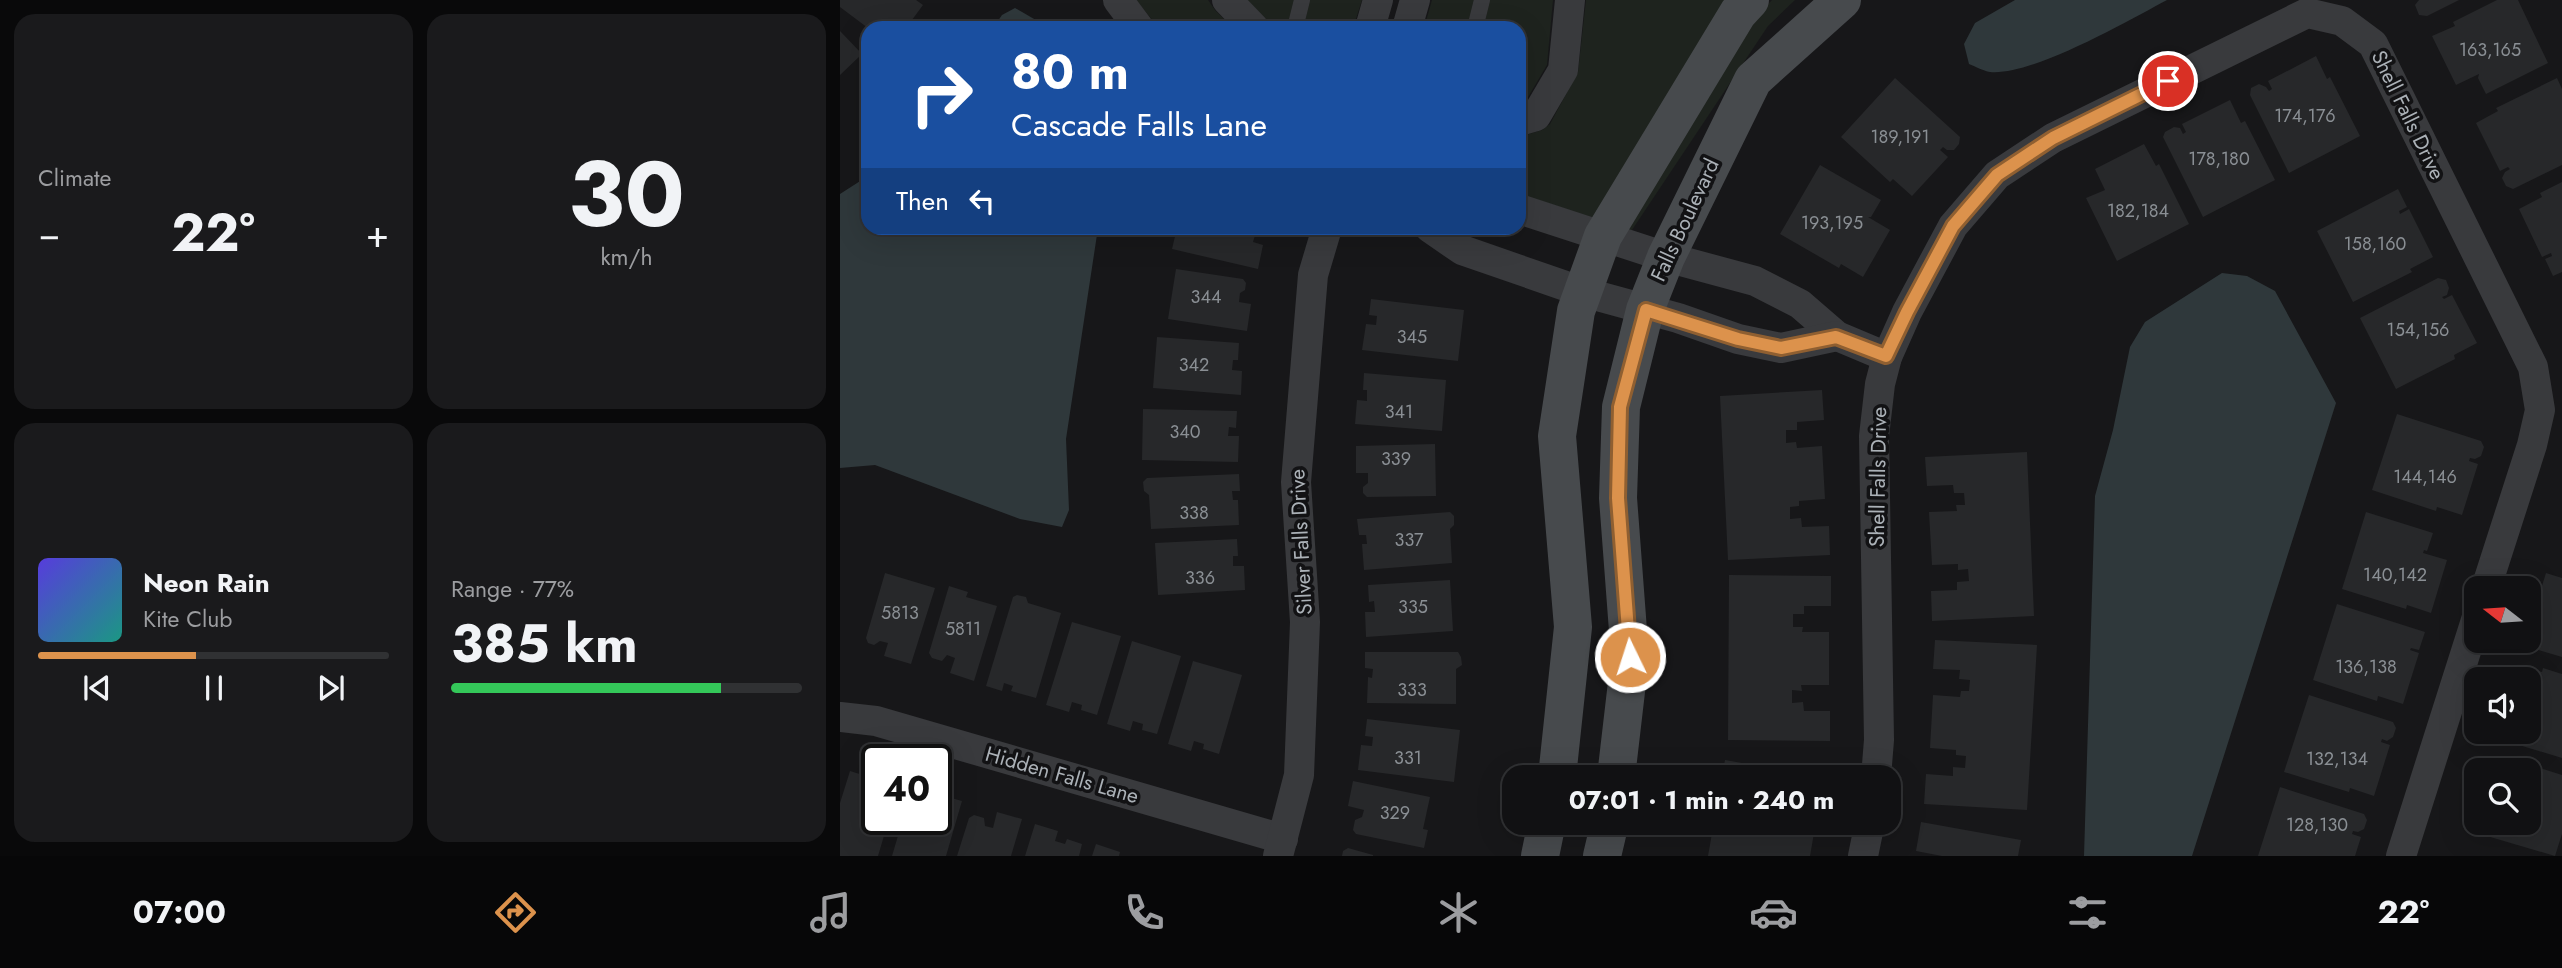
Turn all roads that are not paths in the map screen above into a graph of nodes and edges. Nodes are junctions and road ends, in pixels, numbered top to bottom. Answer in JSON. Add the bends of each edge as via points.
{"nodes":[{"id":1,"x":1118,"y":0,"type":"edge"},
{"id":2,"x":1227,"y":0,"type":"edge"},
{"id":3,"x":1302,"y":0,"type":"edge"},
{"id":4,"x":1378,"y":0,"type":"edge"},
{"id":5,"x":1415,"y":0,"type":"edge"},
{"id":6,"x":1482,"y":0,"type":"edge"},
{"id":7,"x":1570,"y":0,"type":"edge"},
{"id":8,"x":1750,"y":0,"type":"edge"},
{"id":9,"x":1842,"y":0,"type":"edge"},
{"id":10,"x":1134,"y":21,"type":"edge"},
{"id":11,"x":1247,"y":21,"type":"edge"},
{"id":12,"x":1297,"y":21,"type":"edge"},
{"id":13,"x":1372,"y":21,"type":"edge"},
{"id":14,"x":1409,"y":21,"type":"edge"},
{"id":15,"x":1477,"y":21,"type":"edge"},
{"id":16,"x":1526,"y":119,"type":"edge"},
{"id":17,"x":1526,"y":211,"type":"edge"},
{"id":18,"x":1325,"y":235,"type":"edge"},
{"id":19,"x":1440,"y":235,"type":"edge"},
{"id":20,"x":1602,"y":236,"type":"junction"},
{"id":21,"x":1666,"y":257,"type":"junction"},
{"id":22,"x":1583,"y":292,"type":"junction"},
{"id":23,"x":1646,"y":310,"type":"junction"},
{"id":24,"x":1836,"y":337,"type":"junction"},
{"id":25,"x":1886,"y":356,"type":"junction"},
{"id":26,"x":2490,"y":576,"type":"edge"},
{"id":27,"x":2466,"y":653,"type":"edge"},
{"id":28,"x":840,"y":717,"type":"edge"},
{"id":29,"x":1558,"y":765,"type":"edge"},
{"id":30,"x":1617,"y":765,"type":"edge"},
{"id":31,"x":1877,"y":765,"type":"edge"},
{"id":32,"x":1544,"y":835,"type":"edge"},
{"id":33,"x":1607,"y":835,"type":"edge"},
{"id":34,"x":1867,"y":835,"type":"edge"},
{"id":35,"x":1281,"y":848,"type":"edge"},
{"id":36,"x":1540,"y":856,"type":"edge"},
{"id":37,"x":1602,"y":856,"type":"edge"},
{"id":38,"x":1863,"y":856,"type":"edge"},
{"id":39,"x":2401,"y":856,"type":"edge"}],
"edges":[{"from":1,"to":10,"type":"street"},
{"from":2,"to":11,"type":"street"},
{"from":3,"to":12,"type":"lane"},
{"from":4,"to":13,"type":"street"},
{"from":5,"to":14,"type":"street"},
{"from":6,"to":15,"type":"lane"},
{"from":7,"to":16,"type":"street","via":[[1563,70],[1536,116]]},
{"from":8,"to":20,"type":"street"},
{"from":9,"to":21,"type":"street","name":"Falls Boulevard","via":[[1753,80]]},
{"from":17,"to":20,"type":"street"},
{"from":18,"to":35,"type":"street","name":"Silver Falls Drive","via":[[1313,275],[1296,482],[1305,622],[1299,775]]},
{"from":19,"to":22,"type":"street","via":[[1462,250]]},
{"from":20,"to":21,"type":"street"},
{"from":20,"to":22,"type":"street"},
{"from":21,"to":23,"type":"street","name":"Falls Boulevard"},
{"from":21,"to":24,"type":"street","via":[[1755,281],[1800,304]]},
{"from":22,"to":23,"type":"street"},
{"from":22,"to":29,"type":"street","via":[[1576,311],[1557,436],[1573,627]]},
{"from":23,"to":24,"type":"street","via":[[1781,348]]},
{"from":23,"to":30,"type":"street","name":"Falls Boulevard","via":[[1620,407],[1618,498],[1630,657]]},
{"from":24,"to":25,"type":"street"},
{"from":25,"to":26,"type":"street","name":"Shell Falls Drive","via":[[1953,226],[1997,175],[2053,138],[2307,13],[2342,21],[2373,44],[2533,367],[2540,410]]},
{"from":25,"to":31,"type":"street","name":"Shell Falls Drive","via":[[1874,436]]},
{"from":27,"to":39,"type":"street"},
{"from":28,"to":35,"type":"street","name":"Hidden Falls Lane","via":[[876,721]]},
{"from":32,"to":36,"type":"street"},
{"from":33,"to":37,"type":"street"},
{"from":34,"to":38,"type":"street"}]}
